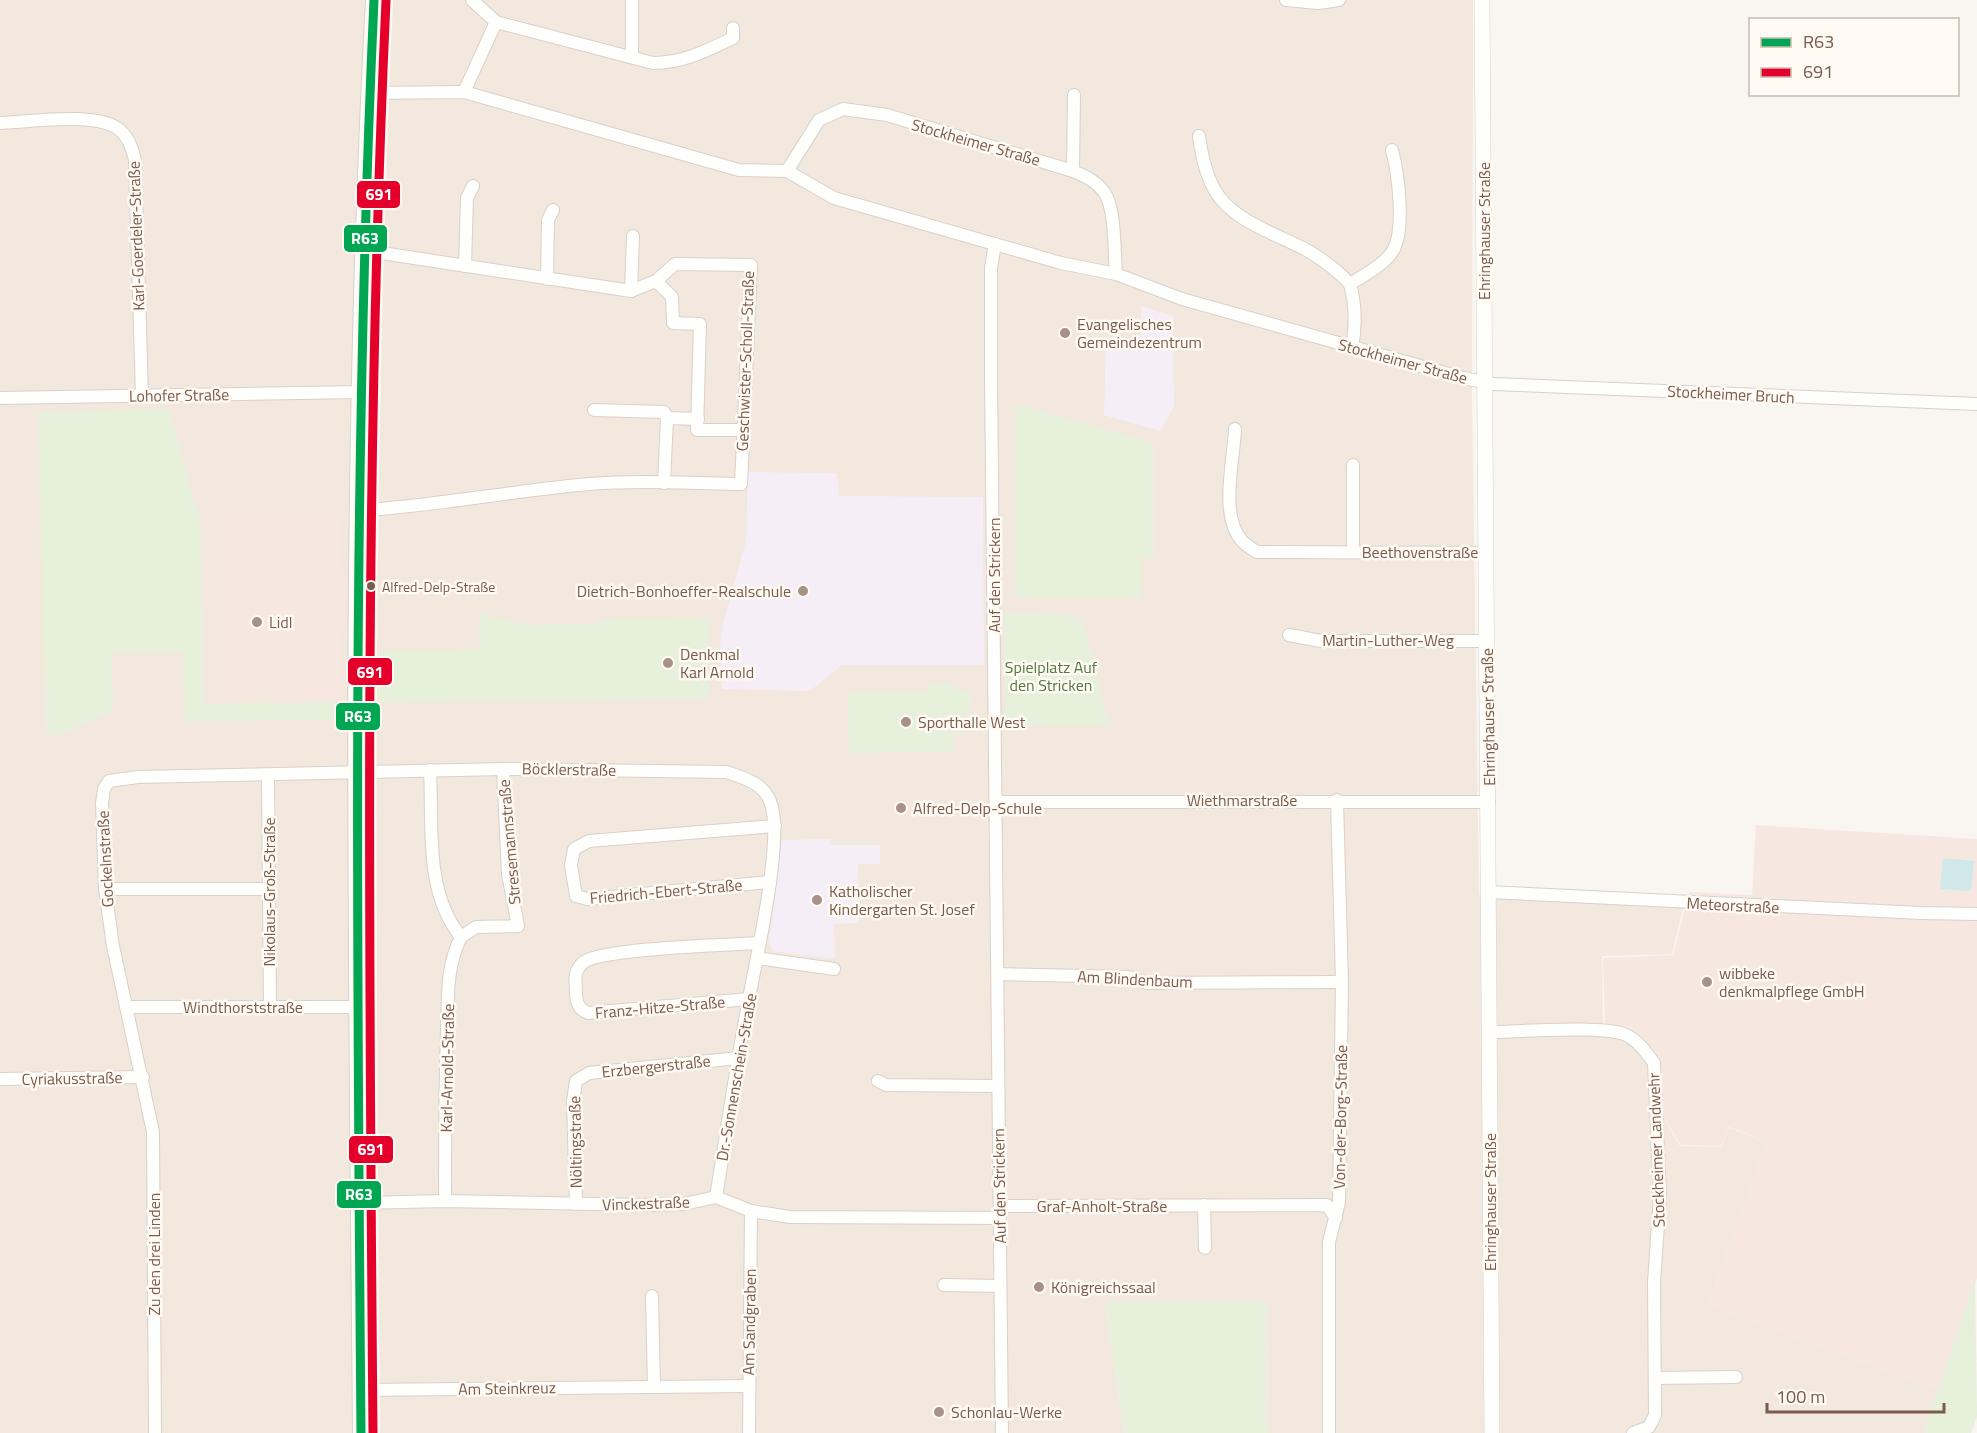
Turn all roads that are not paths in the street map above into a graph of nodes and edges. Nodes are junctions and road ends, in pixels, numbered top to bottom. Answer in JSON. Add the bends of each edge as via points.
{"nodes":[{"id":1,"x":374,"y":0,"type":"edge"},
{"id":2,"x":472,"y":0,"type":"edge"},
{"id":3,"x":632,"y":0,"type":"edge"},
{"id":4,"x":1286,"y":0,"type":"edge"},
{"id":5,"x":1339,"y":0,"type":"edge"},
{"id":6,"x":1482,"y":0,"type":"edge"},
{"id":7,"x":496,"y":21,"type":"junction"},
{"id":8,"x":733,"y":28,"type":"dead end"},
{"id":9,"x":632,"y":57,"type":"junction"},
{"id":10,"x":464,"y":92,"type":"junction"},
{"id":11,"x":369,"y":93,"type":"junction"},
{"id":12,"x":1074,"y":95,"type":"dead end"},
{"id":13,"x":0,"y":123,"type":"edge"},
{"id":14,"x":1199,"y":136,"type":"dead end"},
{"id":15,"x":1392,"y":150,"type":"dead end"},
{"id":16,"x":787,"y":171,"type":"junction"},
{"id":17,"x":1074,"y":171,"type":"junction"},
{"id":18,"x":473,"y":186,"type":"dead end"},
{"id":19,"x":553,"y":210,"type":"dead end"},
{"id":20,"x":633,"y":236,"type":"dead end"},
{"id":21,"x":995,"y":244,"type":"junction"},
{"id":22,"x":362,"y":250,"type":"junction"},
{"id":23,"x":465,"y":266,"type":"junction"},
{"id":24,"x":1116,"y":274,"type":"junction"},
{"id":25,"x":547,"y":279,"type":"junction"},
{"id":26,"x":656,"y":281,"type":"junction"},
{"id":27,"x":1350,"y":284,"type":"junction"},
{"id":28,"x":632,"y":291,"type":"junction"},
{"id":29,"x":1352,"y":348,"type":"junction"},
{"id":30,"x":1485,"y":382,"type":"junction"},
{"id":31,"x":358,"y":392,"type":"junction"},
{"id":32,"x":142,"y":395,"type":"junction"},
{"id":33,"x":0,"y":398,"type":"edge"},
{"id":34,"x":1977,"y":404,"type":"edge"},
{"id":35,"x":594,"y":410,"type":"dead end"},
{"id":36,"x":667,"y":418,"type":"junction"},
{"id":37,"x":698,"y":419,"type":"junction"},
{"id":38,"x":1235,"y":429,"type":"dead end"},
{"id":39,"x":744,"y":430,"type":"junction"},
{"id":40,"x":1353,"y":465,"type":"dead end"},
{"id":41,"x":664,"y":483,"type":"junction"},
{"id":42,"x":356,"y":512,"type":"junction"},
{"id":43,"x":1353,"y":552,"type":"junction"},
{"id":44,"x":1486,"y":553,"type":"junction"},
{"id":45,"x":1289,"y":635,"type":"dead end"},
{"id":46,"x":1487,"y":641,"type":"junction"},
{"id":47,"x":503,"y":769,"type":"junction"},
{"id":48,"x":430,"y":770,"type":"junction"},
{"id":49,"x":357,"y":772,"type":"junction"},
{"id":50,"x":268,"y":776,"type":"junction"},
{"id":51,"x":1337,"y":800,"type":"junction"},
{"id":52,"x":770,"y":801,"type":"joint"},
{"id":53,"x":1489,"y":801,"type":"junction"},
{"id":54,"x":996,"y":802,"type":"junction"},
{"id":55,"x":775,"y":826,"type":"junction"},
{"id":56,"x":770,"y":882,"type":"junction"},
{"id":57,"x":105,"y":889,"type":"junction"},
{"id":58,"x":269,"y":889,"type":"junction"},
{"id":59,"x":1488,"y":892,"type":"junction"},
{"id":60,"x":1977,"y":914,"type":"edge"},
{"id":61,"x":461,"y":937,"type":"junction"},
{"id":62,"x":759,"y":943,"type":"junction"},
{"id":63,"x":757,"y":958,"type":"junction"},
{"id":64,"x":834,"y":969,"type":"dead end"},
{"id":65,"x":999,"y":974,"type":"junction"},
{"id":66,"x":1342,"y":982,"type":"junction"},
{"id":67,"x":749,"y":999,"type":"junction"},
{"id":68,"x":127,"y":1007,"type":"junction"},
{"id":69,"x":358,"y":1007,"type":"junction"},
{"id":70,"x":270,"y":1008,"type":"junction"},
{"id":71,"x":1489,"y":1032,"type":"junction"},
{"id":72,"x":739,"y":1059,"type":"junction"},
{"id":73,"x":143,"y":1077,"type":"junction"},
{"id":74,"x":0,"y":1079,"type":"edge"},
{"id":75,"x":576,"y":1081,"type":"joint"},
{"id":76,"x":878,"y":1081,"type":"dead end"},
{"id":77,"x":997,"y":1086,"type":"junction"},
{"id":78,"x":716,"y":1197,"type":"junction"},
{"id":79,"x":445,"y":1201,"type":"junction"},
{"id":80,"x":361,"y":1203,"type":"junction"},
{"id":81,"x":576,"y":1204,"type":"junction"},
{"id":82,"x":1204,"y":1205,"type":"junction"},
{"id":83,"x":751,"y":1211,"type":"junction"},
{"id":84,"x":1000,"y":1212,"type":"junction"},
{"id":85,"x":1336,"y":1218,"type":"junction"},
{"id":86,"x":1205,"y":1248,"type":"dead end"},
{"id":87,"x":944,"y":1285,"type":"dead end"},
{"id":88,"x":1000,"y":1286,"type":"junction"},
{"id":89,"x":652,"y":1296,"type":"dead end"},
{"id":90,"x":1736,"y":1377,"type":"dead end"},
{"id":91,"x":1655,"y":1378,"type":"junction"},
{"id":92,"x":749,"y":1386,"type":"junction"},
{"id":93,"x":654,"y":1387,"type":"junction"},
{"id":94,"x":361,"y":1390,"type":"junction"},
{"id":95,"x":155,"y":1433,"type":"edge"},
{"id":96,"x":361,"y":1433,"type":"edge"},
{"id":97,"x":749,"y":1433,"type":"edge"},
{"id":98,"x":1002,"y":1433,"type":"edge"},
{"id":99,"x":1329,"y":1433,"type":"edge"},
{"id":100,"x":1492,"y":1433,"type":"edge"},
{"id":101,"x":1633,"y":1433,"type":"edge"}],
"edges":[{"from":1,"to":11,"type":"main road"},
{"from":2,"to":7,"type":"street"},
{"from":3,"to":9,"type":"street"},
{"from":4,"to":5,"type":"street"},
{"from":6,"to":30,"type":"street","name":"Ehringhauser Straße"},
{"from":7,"to":9,"type":"street"},
{"from":7,"to":10,"type":"street"},
{"from":8,"to":9,"type":"street","via":[[733,38],[674,63]]},
{"from":10,"to":11,"type":"street","name":"Stockheimer Straße"},
{"from":10,"to":16,"type":"street","name":"Stockheimer Straße","via":[[739,170]]},
{"from":11,"to":22,"type":"main road"},
{"from":12,"to":17,"type":"street"},
{"from":13,"to":32,"type":"street","name":"Karl-Goerdeler-Straße","via":[[101,121],[117,128],[132,148]]},
{"from":14,"to":27,"type":"street","via":[[1203,166],[1215,192],[1233,212],[1311,252]]},
{"from":15,"to":27,"type":"street","via":[[1397,169],[1399,229],[1394,249],[1380,264]]},
{"from":16,"to":17,"type":"street","name":"Stockheimer Straße","via":[[819,120],[843,109],[886,116]]},
{"from":16,"to":21,"type":"street","name":"Stockheimer Straße","via":[[834,198]]},
{"from":17,"to":24,"type":"street","name":"Stockheimer Straße","via":[[1092,180],[1105,193],[1111,213]]},
{"from":18,"to":23,"type":"street","via":[[467,198]]},
{"from":19,"to":25,"type":"street","via":[[549,220]]},
{"from":20,"to":28,"type":"street"},
{"from":21,"to":24,"type":"street","name":"Stockheimer Straße"},
{"from":21,"to":54,"type":"street","name":"Auf den Strickern","via":[[991,268],[991,379]]},
{"from":22,"to":23,"type":"street"},
{"from":22,"to":31,"type":"main road"},
{"from":23,"to":25,"type":"street"},
{"from":24,"to":29,"type":"street","name":"Stockheimer Straße","via":[[1182,299]]},
{"from":25,"to":28,"type":"street"},
{"from":26,"to":28,"type":"street"},
{"from":26,"to":37,"type":"street","via":[[672,297],[673,323],[700,324]]},
{"from":26,"to":39,"type":"street","name":"Geschwister-Scholl-Straße","via":[[675,264],[751,265]]},
{"from":27,"to":29,"type":"street","via":[[1355,331]]},
{"from":29,"to":30,"type":"street","name":"Stockheimer Straße"},
{"from":30,"to":34,"type":"street","name":"Stockheimer Bruch"},
{"from":30,"to":44,"type":"street","name":"Ehringhauser Straße"},
{"from":31,"to":32,"type":"street","name":"Lohofer Straße"},
{"from":31,"to":42,"type":"main road"},
{"from":32,"to":33,"type":"street","name":"Lohofer Straße"},
{"from":35,"to":36,"type":"street","via":[[664,412]]},
{"from":36,"to":37,"type":"street"},
{"from":36,"to":41,"type":"street"},
{"from":37,"to":39,"type":"street","via":[[698,430]]},
{"from":38,"to":43,"type":"street","name":"Beethovenstraße","via":[[1229,501],[1242,541],[1257,552]]},
{"from":39,"to":41,"type":"street","name":"Geschwister-Scholl-Straße","via":[[741,484]]},
{"from":40,"to":43,"type":"street","name":"Beethovenstraße"},
{"from":41,"to":42,"type":"street","via":[[591,484]]},
{"from":42,"to":49,"type":"main road"},
{"from":43,"to":44,"type":"street","name":"Beethovenstraße"},
{"from":44,"to":46,"type":"street","name":"Ehringhauser Straße"},
{"from":45,"to":46,"type":"street","name":"Martin-Luther-Weg","via":[[1322,641]]},
{"from":46,"to":53,"type":"street","name":"Ehringhauser Straße"},
{"from":47,"to":48,"type":"street","name":"Böcklerstraße"},
{"from":47,"to":52,"type":"street","name":"Böcklerstraße","via":[[726,772],[759,786]]},
{"from":47,"to":61,"type":"street","name":"Stresemannstraße","via":[[508,874],[518,926],[476,927]]},
{"from":48,"to":49,"type":"street","name":"Böcklerstraße"},
{"from":48,"to":61,"type":"street","via":[[437,896],[449,923]]},
{"from":49,"to":50,"type":"street","name":"Gockelnstraße"},
{"from":49,"to":69,"type":"main road"},
{"from":50,"to":57,"type":"street","name":"Gockelnstraße","via":[[138,777],[109,781],[102,804]]},
{"from":50,"to":58,"type":"street","name":"Nikolaus-Groß-Straße"},
{"from":51,"to":53,"type":"street","name":"Wiethmarstraße"},
{"from":51,"to":54,"type":"street","name":"Wiethmarstraße"},
{"from":51,"to":66,"type":"street","name":"Von-der-Borg-Straße"},
{"from":52,"to":55,"type":"street","name":"Dr.-Sonnenschein-Straße"},
{"from":53,"to":59,"type":"street","name":"Ehringhauser Straße"},
{"from":54,"to":65,"type":"street","name":"Auf den Strickern"},
{"from":55,"to":56,"type":"street","name":"Dr.-Sonnenschein-Straße"},
{"from":55,"to":56,"type":"street","name":"Friedrich-Ebert-Straße","via":[[615,838],[574,849],[572,882],[576,896],[587,899]]},
{"from":56,"to":62,"type":"street","name":"Dr.-Sonnenschein-Straße"},
{"from":57,"to":58,"type":"street"},
{"from":57,"to":68,"type":"street","name":"Gockelnstraße"},
{"from":58,"to":70,"type":"street","name":"Nikolaus-Groß-Straße"},
{"from":59,"to":60,"type":"street","name":"Meteorstraße"},
{"from":59,"to":71,"type":"street","name":"Ehringhauser Straße"},
{"from":61,"to":79,"type":"street","name":"Karl-Arnold-Straße","via":[[449,973]]},
{"from":62,"to":63,"type":"street","name":"Dr.-Sonnenschein-Straße"},
{"from":62,"to":67,"type":"street","name":"Franz-Hitze-Straße","via":[[605,955],[583,962],[576,974],[576,1003],[588,1013]]},
{"from":63,"to":64,"type":"street"},
{"from":63,"to":67,"type":"street","name":"Dr.-Sonnenschein-Straße"},
{"from":65,"to":66,"type":"street","name":"Am Blindenbaum","via":[[1128,977],[1147,983]]},
{"from":65,"to":77,"type":"street","name":"Auf den Strickern"},
{"from":66,"to":85,"type":"street","name":"Von-der-Borg-Straße"},
{"from":67,"to":72,"type":"street","name":"Dr.-Sonnenschein-Straße"},
{"from":68,"to":70,"type":"street","name":"Windthorststraße"},
{"from":68,"to":73,"type":"street","name":"Gockelnstraße"},
{"from":69,"to":70,"type":"street","name":"Windthorststraße"},
{"from":69,"to":80,"type":"main road"},
{"from":71,"to":91,"type":"street","name":"Stockheimer Landwehr","via":[[1625,1034],[1643,1047],[1654,1063],[1660,1196],[1654,1282]]},
{"from":71,"to":100,"type":"street","name":"Ehringhauser Straße"},
{"from":72,"to":75,"type":"street","name":"Erzbergerstraße","via":[[590,1073]]},
{"from":72,"to":78,"type":"street","name":"Dr.-Sonnenschein-Straße"},
{"from":73,"to":74,"type":"street","name":"Cyriakusstraße"},
{"from":73,"to":95,"type":"street","name":"Zu den drei Linden","via":[[153,1132]]},
{"from":75,"to":81,"type":"street","name":"Nöltingstraße"},
{"from":76,"to":77,"type":"street"},
{"from":77,"to":84,"type":"street","name":"Auf den Strickern"},
{"from":78,"to":81,"type":"street","name":"Vinckestraße","via":[[684,1204]]},
{"from":78,"to":83,"type":"street"},
{"from":79,"to":80,"type":"street","name":"Vinckestraße"},
{"from":79,"to":81,"type":"street","name":"Vinckestraße"},
{"from":80,"to":94,"type":"main road"},
{"from":82,"to":84,"type":"street","name":"Graf-Anholt-Straße"},
{"from":82,"to":85,"type":"street","name":"Graf-Anholt-Straße","via":[[1327,1205]]},
{"from":82,"to":86,"type":"street"},
{"from":83,"to":84,"type":"street","via":[[790,1217]]},
{"from":83,"to":92,"type":"street","name":"Am Sandgraben"},
{"from":84,"to":88,"type":"street","name":"Auf den Strickern"},
{"from":85,"to":99,"type":"street","name":"Von-der-Borg-Straße","via":[[1329,1242]]},
{"from":87,"to":88,"type":"street"},
{"from":88,"to":98,"type":"street","name":"Auf den Strickern"},
{"from":89,"to":93,"type":"street"},
{"from":90,"to":91,"type":"street"},
{"from":91,"to":101,"type":"street","name":"Stockheimer Landwehr","via":[[1655,1415],[1649,1427]]},
{"from":92,"to":93,"type":"street","name":"Am Steinkreuz"},
{"from":92,"to":97,"type":"street","name":"Am Sandgraben"},
{"from":93,"to":94,"type":"street","name":"Am Steinkreuz"},
{"from":94,"to":96,"type":"main road"}]}
